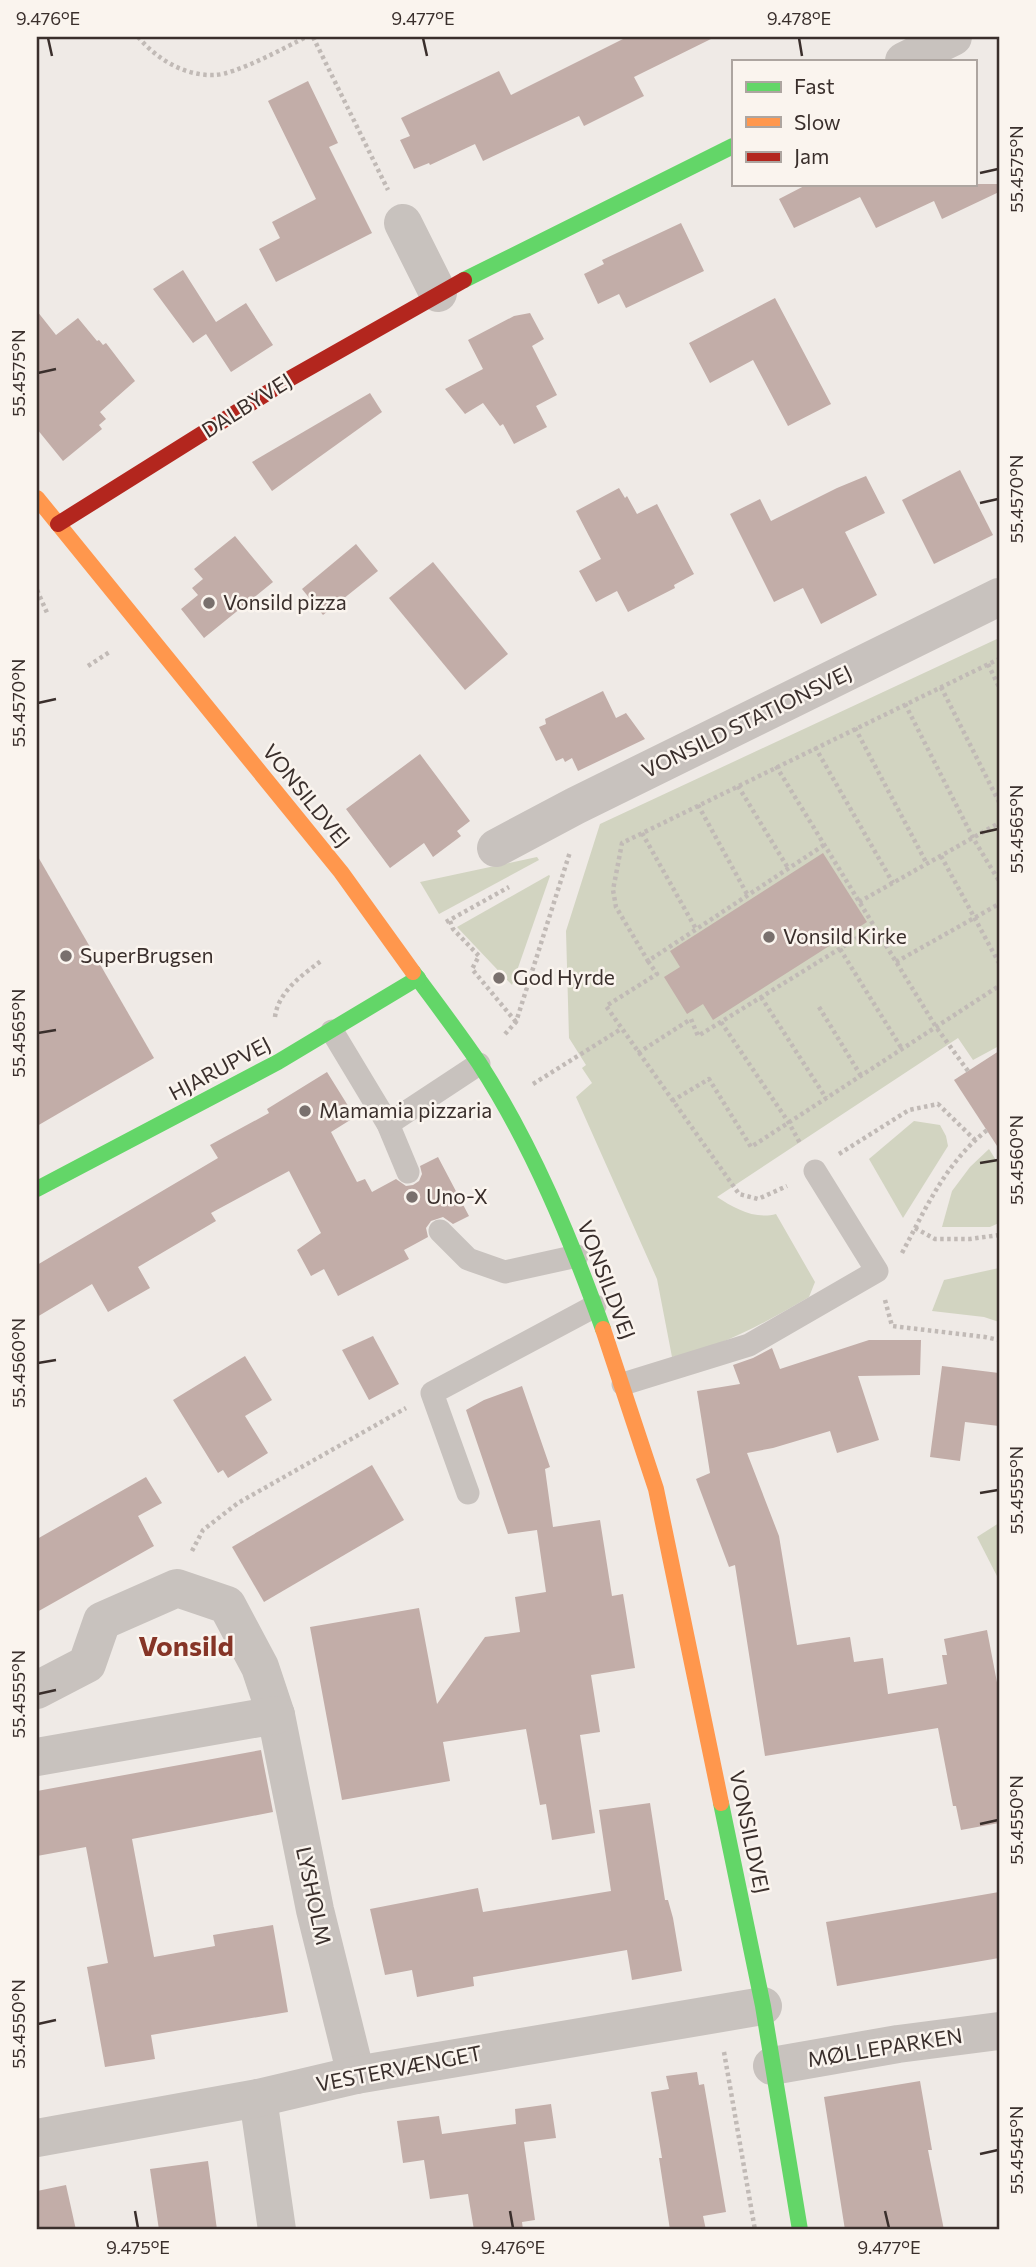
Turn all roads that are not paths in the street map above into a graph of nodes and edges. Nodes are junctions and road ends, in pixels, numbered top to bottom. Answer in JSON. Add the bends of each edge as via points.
{"nodes":[{"id":1,"x":953,"y":37,"type":"edge"},
{"id":2,"x":906,"y":60,"type":"edge"},
{"id":3,"x":732,"y":146,"type":"edge"},
{"id":4,"x":404,"y":223,"type":"road end"},
{"id":5,"x":438,"y":293,"type":"junction"},
{"id":6,"x":37,"y":498,"type":"edge"},
{"id":7,"x":58,"y":524,"type":"junction"},
{"id":8,"x":999,"y":597,"type":"edge"},
{"id":9,"x":496,"y":848,"type":"dead end"},
{"id":10,"x":418,"y":978,"type":"junction"},
{"id":11,"x":332,"y":1031,"type":"junction"},
{"id":12,"x":480,"y":1064,"type":"junction"},
{"id":13,"x":388,"y":1124,"type":"junction"},
{"id":14,"x":815,"y":1171,"type":"road end"},
{"id":15,"x":408,"y":1172,"type":"dead end"},
{"id":16,"x":37,"y":1189,"type":"edge"},
{"id":17,"x":440,"y":1231,"type":"dead end"},
{"id":18,"x":576,"y":1256,"type":"junction"},
{"id":19,"x":595,"y":1306,"type":"junction"},
{"id":20,"x":623,"y":1384,"type":"junction"},
{"id":21,"x":468,"y":1493,"type":"dead end"},
{"id":22,"x":37,"y":1690,"type":"edge"},
{"id":23,"x":276,"y":1715,"type":"junction"},
{"id":24,"x":37,"y":1757,"type":"edge"},
{"id":25,"x":763,"y":2006,"type":"junction"},
{"id":26,"x":999,"y":2031,"type":"edge"},
{"id":27,"x":772,"y":2066,"type":"junction"},
{"id":28,"x":356,"y":2075,"type":"junction"},
{"id":29,"x":258,"y":2098,"type":"junction"},
{"id":30,"x":37,"y":2138,"type":"edge"},
{"id":31,"x":277,"y":2230,"type":"edge"},
{"id":32,"x":800,"y":2230,"type":"edge"}],
"edges":[{"from":1,"to":2,"type":"street"},
{"from":3,"to":5,"type":"main road","name":"DALBYVEJ"},
{"from":4,"to":5,"type":"street"},
{"from":5,"to":7,"type":"main road","name":"DALBYVEJ","via":[[291,378]]},
{"from":6,"to":7,"type":"main road","name":"VONSILDVEJ"},
{"from":7,"to":10,"type":"main road","name":"VONSILDVEJ","via":[[341,872]]},
{"from":8,"to":9,"type":"street","name":"VONSILD STATIONSVEJ"},
{"from":10,"to":11,"type":"main road","name":"HJARUPVEJ"},
{"from":10,"to":12,"type":"main road","name":"VONSILDVEJ"},
{"from":11,"to":13,"type":"lane"},
{"from":11,"to":16,"type":"main road","name":"HJARUPVEJ"},
{"from":12,"to":13,"type":"lane"},
{"from":12,"to":18,"type":"main road","name":"VONSILDVEJ","via":[[530,1153]]},
{"from":13,"to":15,"type":"lane"},
{"from":14,"to":20,"type":"lane","via":[[877,1271],[748,1345]]},
{"from":17,"to":18,"type":"lane","via":[[468,1259],[505,1272]]},
{"from":18,"to":19,"type":"main road","name":"VONSILDVEJ"},
{"from":19,"to":20,"type":"main road","name":"VONSILDVEJ"},
{"from":19,"to":21,"type":"lane","via":[[432,1393]]},
{"from":20,"to":25,"type":"main road","name":"VONSILDVEJ","via":[[656,1489]]},
{"from":22,"to":23,"type":"street","name":"LYSHOLM","via":[[87,1664],[102,1621],[177,1588],[227,1605],[260,1667]]},
{"from":23,"to":24,"type":"street"},
{"from":23,"to":28,"type":"street","name":"LYSHOLM","via":[[315,1910]]},
{"from":25,"to":27,"type":"main road","name":"VONSILDVEJ"},
{"from":25,"to":28,"type":"street","name":"VESTERVÆNGET"},
{"from":26,"to":27,"type":"street","name":"MØLLEPARKEN"},
{"from":27,"to":32,"type":"main road","name":"VONSILDVEJ"},
{"from":28,"to":29,"type":"street","name":"VESTERVÆNGET"},
{"from":29,"to":30,"type":"street","name":"VESTERVÆNGET"},
{"from":29,"to":31,"type":"street"}]}
